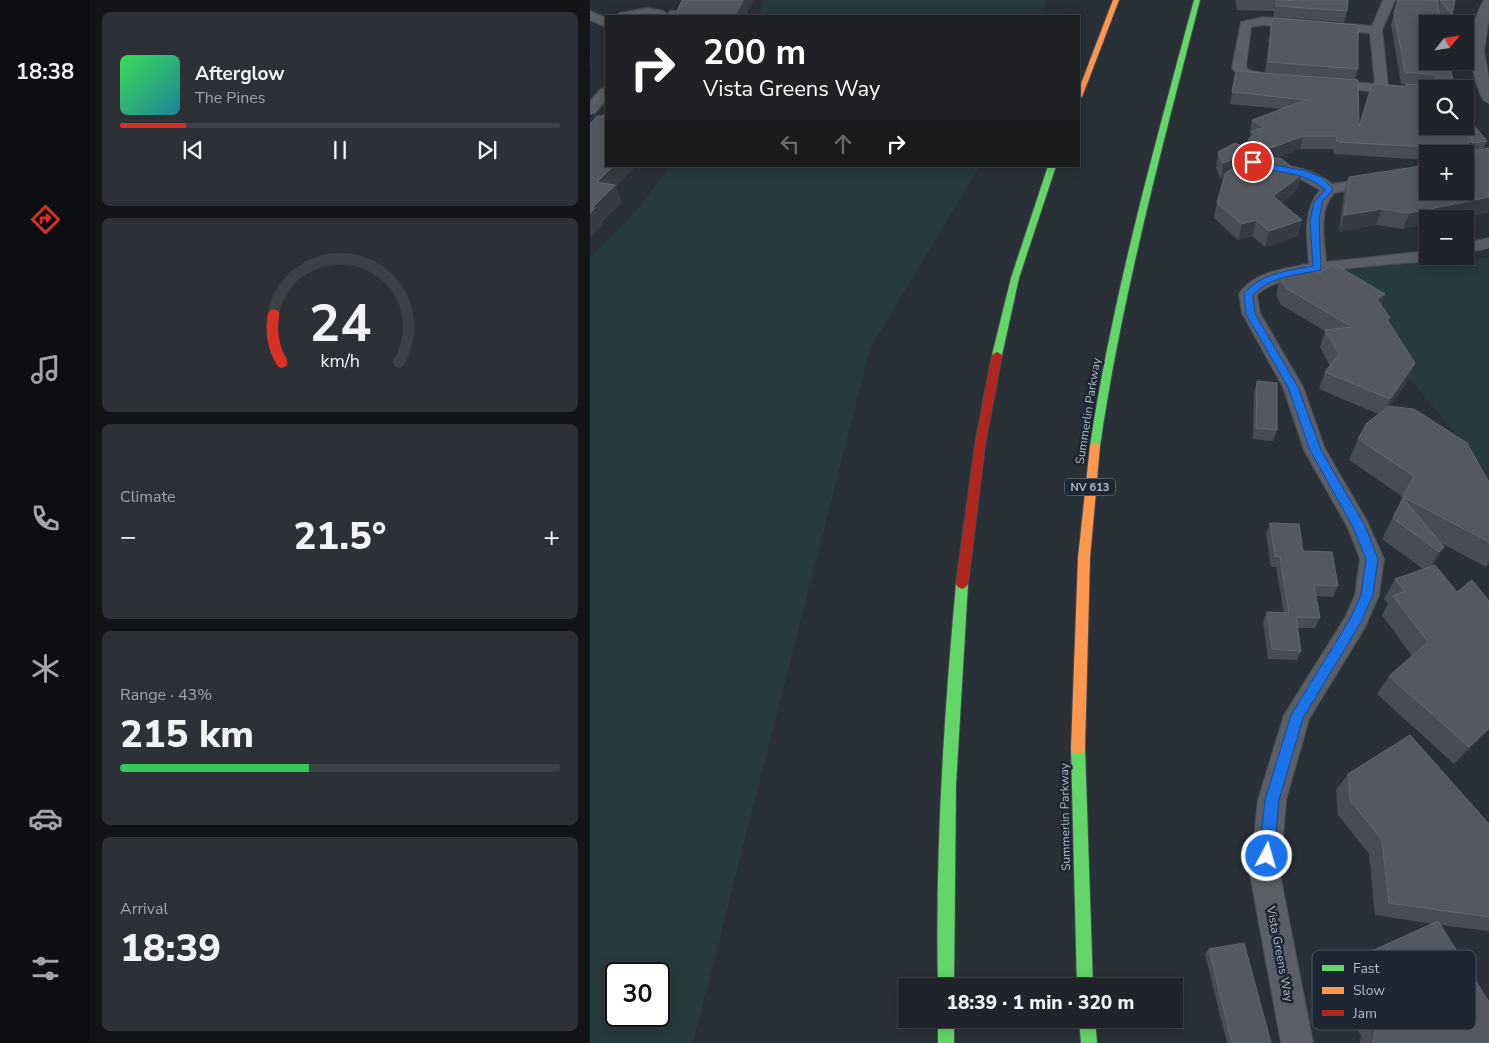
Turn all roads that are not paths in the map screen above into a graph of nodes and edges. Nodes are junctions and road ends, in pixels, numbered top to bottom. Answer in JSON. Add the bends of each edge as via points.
{"nodes":[{"id":1,"x":1116,"y":0,"type":"edge"},
{"id":2,"x":1197,"y":0,"type":"edge"},
{"id":3,"x":1389,"y":0,"type":"edge"},
{"id":4,"x":1489,"y":2,"type":"edge"},
{"id":5,"x":590,"y":14,"type":"edge"},
{"id":6,"x":628,"y":15,"type":"edge"},
{"id":7,"x":659,"y":15,"type":"edge"},
{"id":8,"x":605,"y":21,"type":"edge"},
{"id":9,"x":1376,"y":30,"type":"junction"},
{"id":10,"x":1287,"y":81,"type":"edge"},
{"id":11,"x":1315,"y":83,"type":"edge"},
{"id":12,"x":1382,"y":89,"type":"junction"},
{"id":13,"x":1419,"y":91,"type":"edge"},
{"id":14,"x":605,"y":93,"type":"edge"},
{"id":15,"x":1080,"y":94,"type":"edge"},
{"id":16,"x":1489,"y":99,"type":"edge"},
{"id":17,"x":590,"y":110,"type":"edge"},
{"id":18,"x":1256,"y":163,"type":"edge"},
{"id":19,"x":1052,"y":167,"type":"edge"},
{"id":20,"x":1419,"y":175,"type":"edge"},
{"id":21,"x":1329,"y":189,"type":"junction"},
{"id":22,"x":1489,"y":243,"type":"edge"},
{"id":23,"x":1474,"y":246,"type":"edge"},
{"id":24,"x":1419,"y":257,"type":"edge"},
{"id":25,"x":1318,"y":268,"type":"junction"},
{"id":26,"x":946,"y":978,"type":"edge"},
{"id":27,"x":1085,"y":978,"type":"edge"},
{"id":28,"x":946,"y":1028,"type":"edge"},
{"id":29,"x":1088,"y":1028,"type":"edge"},
{"id":30,"x":946,"y":1043,"type":"edge"},
{"id":31,"x":1089,"y":1043,"type":"edge"},
{"id":32,"x":1296,"y":1043,"type":"edge"}],
"edges":[{"from":1,"to":15,"type":"highway"},
{"from":2,"to":27,"type":"highway","name":"Summerlin Parkway","number":"NV 613","via":[[1128,272],[1093,457],[1083,560],[1078,725],[1078,826]]},
{"from":3,"to":9,"type":"street"},
{"from":4,"to":16,"type":"street","via":[[1478,27],[1476,54]]},
{"from":5,"to":8,"type":"street"},
{"from":6,"to":7,"type":"street","via":[[649,11]]},
{"from":9,"to":10,"type":"street","via":[[1264,21],[1245,25],[1239,68],[1244,74],[1258,78]]},
{"from":9,"to":12,"type":"street"},
{"from":11,"to":12,"type":"street"},
{"from":12,"to":13,"type":"street"},
{"from":14,"to":17,"type":"street"},
{"from":18,"to":21,"type":"street","via":[[1303,173],[1318,179]]},
{"from":19,"to":26,"type":"highway","via":[[1032,218],[1010,292],[986,397],[975,464],[953,688]]},
{"from":20,"to":21,"type":"street"},
{"from":21,"to":25,"type":"street","via":[[1318,202],[1315,221]]},
{"from":22,"to":23,"type":"street"},
{"from":24,"to":25,"type":"street","name":"Vista Greens Way"},
{"from":25,"to":32,"type":"street","name":"Vista Greens Way","via":[[1280,275],[1258,284],[1248,294],[1250,314],[1293,387],[1315,450],[1359,526],[1372,559],[1367,595],[1297,715],[1272,800],[1265,874]]},
{"from":28,"to":30,"type":"highway"},
{"from":29,"to":31,"type":"highway"}]}
